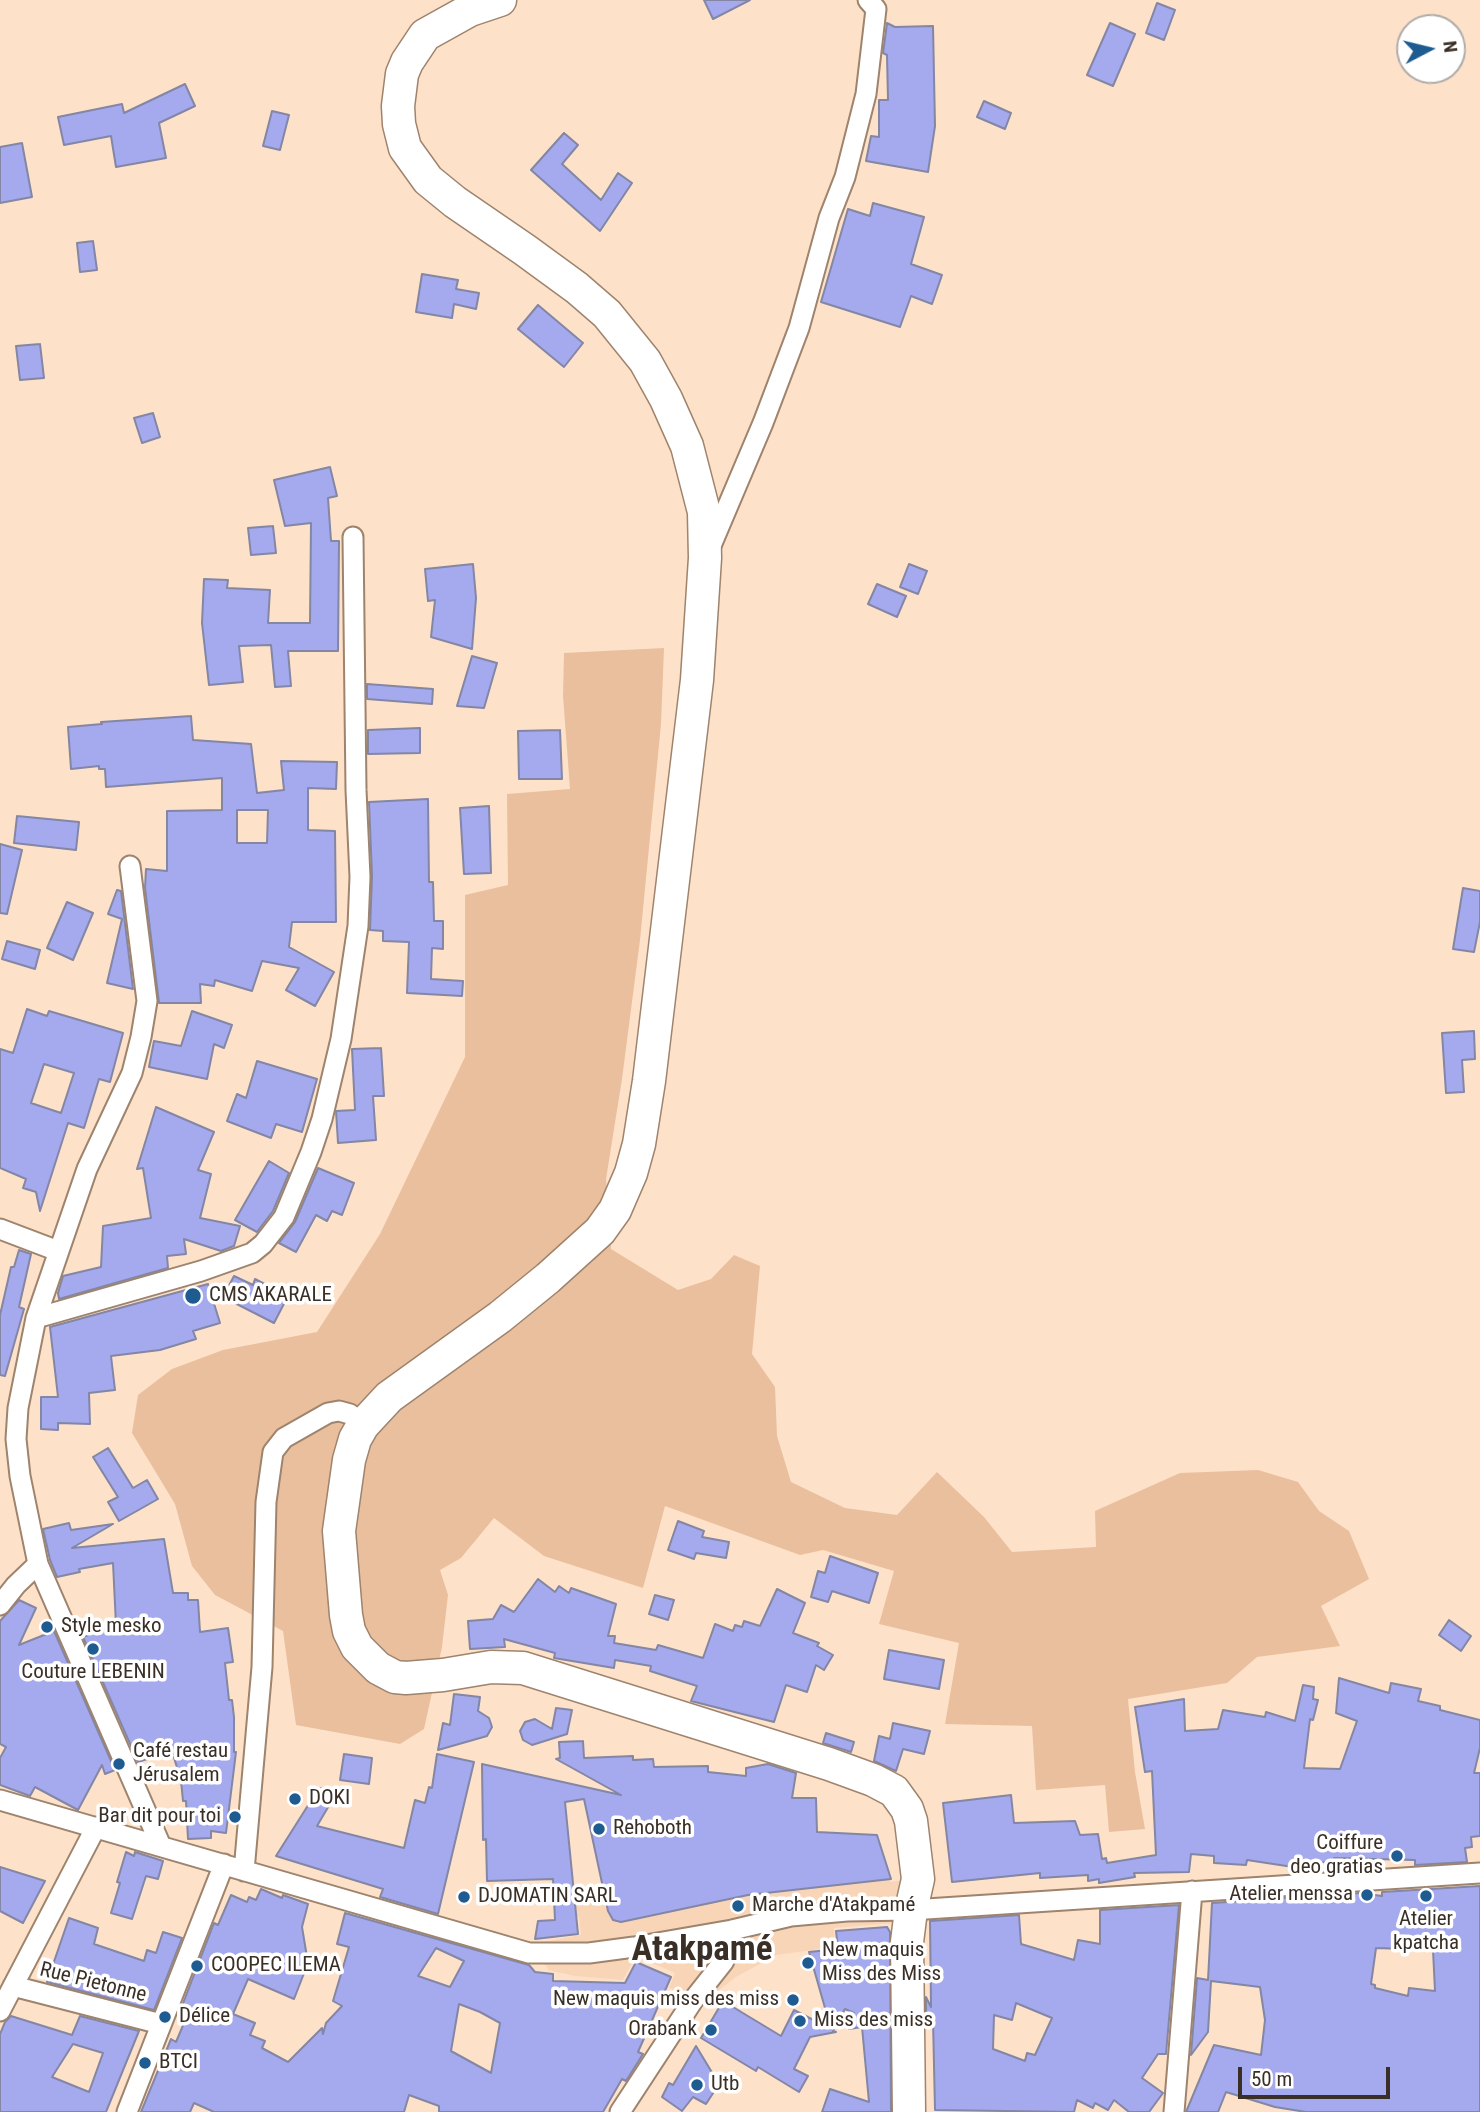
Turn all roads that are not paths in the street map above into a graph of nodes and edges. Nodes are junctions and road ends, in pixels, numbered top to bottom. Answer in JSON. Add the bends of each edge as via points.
{"nodes":[{"id":1,"x":496,"y":0,"type":"edge"},
{"id":2,"x":869,"y":0,"type":"edge"},
{"id":3,"x":353,"y":537,"type":"dead end"},
{"id":4,"x":705,"y":558,"type":"junction"},
{"id":5,"x":130,"y":866,"type":"dead end"},
{"id":6,"x":0,"y":1229,"type":"edge"},
{"id":7,"x":58,"y":1251,"type":"junction"},
{"id":8,"x":36,"y":1318,"type":"junction"},
{"id":9,"x":363,"y":1425,"type":"junction"},
{"id":10,"x":38,"y":1564,"type":"junction"},
{"id":11,"x":0,"y":1605,"type":"edge"},
{"id":12,"x":0,"y":1800,"type":"edge"},
{"id":13,"x":96,"y":1827,"type":"junction"},
{"id":14,"x":160,"y":1846,"type":"junction"},
{"id":15,"x":224,"y":1864,"type":"junction"},
{"id":16,"x":244,"y":1871,"type":"junction"},
{"id":17,"x":1480,"y":1874,"type":"edge"},
{"id":18,"x":1192,"y":1891,"type":"junction"},
{"id":19,"x":918,"y":1899,"type":"junction"},
{"id":20,"x":732,"y":1930,"type":"junction"},
{"id":21,"x":13,"y":1986,"type":"junction"},
{"id":22,"x":0,"y":2011,"type":"edge"},
{"id":23,"x":161,"y":2024,"type":"junction"},
{"id":24,"x":127,"y":2112,"type":"edge"},
{"id":25,"x":620,"y":2112,"type":"edge"},
{"id":26,"x":909,"y":2112,"type":"edge"},
{"id":27,"x":928,"y":2112,"type":"edge"},
{"id":28,"x":1174,"y":2112,"type":"edge"}],
"edges":[{"from":1,"to":4,"type":"main road","via":[[425,35],[407,62],[398,106],[405,148],[428,180],[607,314],[645,361],[687,446],[698,481]]},
{"from":2,"to":4,"type":"street","via":[[876,9],[866,94],[845,177],[799,328],[764,423]]},
{"from":3,"to":8,"type":"street","via":[[358,926],[341,1039],[311,1152],[284,1217],[252,1253]]},
{"from":4,"to":9,"type":"main road","via":[[697,680],[649,1081],[639,1144],[624,1191],[600,1231],[548,1278],[389,1397]]},
{"from":5,"to":7,"type":"street","via":[[147,1001],[141,1037],[132,1073],[87,1169]]},
{"from":6,"to":7,"type":"street"},
{"from":7,"to":8,"type":"street"},
{"from":8,"to":10,"type":"street","via":[[16,1440]]},
{"from":9,"to":16,"type":"street","via":[[350,1413],[328,1413],[284,1438],[273,1452],[266,1502],[262,1667]]},
{"from":9,"to":19,"type":"main road","via":[[348,1460],[339,1548],[349,1631],[357,1647],[378,1668],[406,1678],[491,1667],[523,1668],[873,1780],[894,1791],[907,1809],[915,1841]]},
{"from":10,"to":11,"type":"street"},
{"from":10,"to":14,"type":"street"},
{"from":12,"to":13,"type":"street"},
{"from":13,"to":14,"type":"street"},
{"from":13,"to":21,"type":"street"},
{"from":14,"to":15,"type":"street"},
{"from":15,"to":16,"type":"street"},
{"from":15,"to":23,"type":"street"},
{"from":16,"to":20,"type":"street","via":[[529,1953],[589,1952]]},
{"from":17,"to":18,"type":"street"},
{"from":18,"to":19,"type":"street"},
{"from":18,"to":28,"type":"street"},
{"from":19,"to":20,"type":"street","via":[[791,1916]]},
{"from":19,"to":26,"type":"main road","via":[[907,1942]]},
{"from":19,"to":27,"type":"main road"},
{"from":20,"to":25,"type":"street","via":[[724,1961],[694,1998]]},
{"from":21,"to":22,"type":"street"},
{"from":21,"to":23,"type":"street","name":"Rue Pietonne"},
{"from":23,"to":24,"type":"street"}]}
